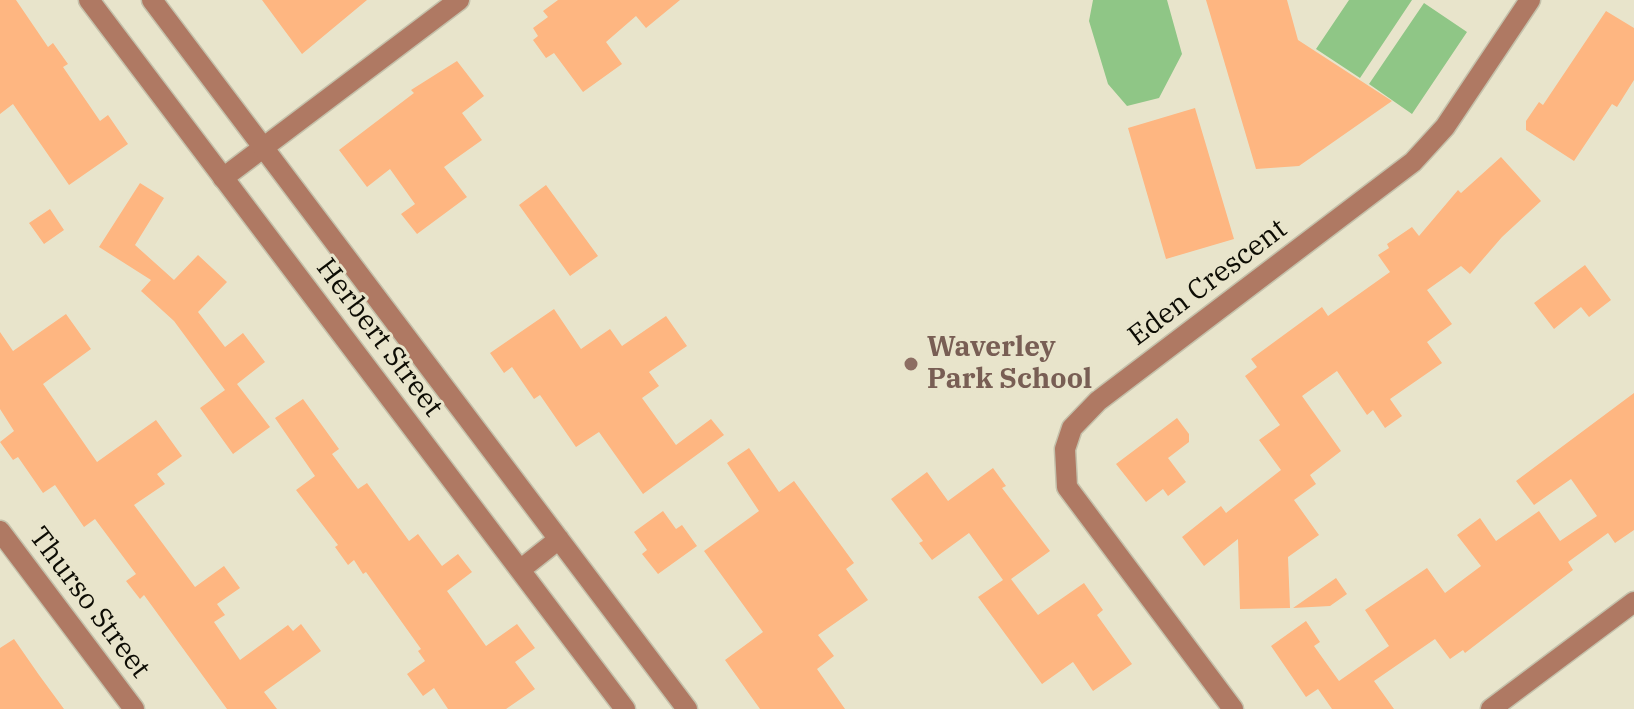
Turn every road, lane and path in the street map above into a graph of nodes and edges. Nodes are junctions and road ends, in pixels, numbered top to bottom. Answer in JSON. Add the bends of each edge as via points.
{"nodes":[{"id":1,"x":89,"y":0,"type":"edge"},
{"id":2,"x":152,"y":0,"type":"edge"},
{"id":3,"x":459,"y":0,"type":"edge"},
{"id":4,"x":1530,"y":0,"type":"edge"},
{"id":5,"x":263,"y":148,"type":"junction"},
{"id":6,"x":223,"y":178,"type":"junction"},
{"id":7,"x":0,"y":531,"type":"edge"},
{"id":8,"x":559,"y":539,"type":"junction"},
{"id":9,"x":520,"y":570,"type":"junction"},
{"id":10,"x":1634,"y":602,"type":"edge"},
{"id":11,"x":134,"y":709,"type":"edge"},
{"id":12,"x":625,"y":709,"type":"edge"},
{"id":13,"x":687,"y":709,"type":"edge"},
{"id":14,"x":1233,"y":709,"type":"edge"},
{"id":15,"x":1491,"y":709,"type":"edge"}],
"edges":[{"from":1,"to":6,"type":"street","name":"Herbert Street"},
{"from":2,"to":5,"type":"street","name":"Herbert Street"},
{"from":3,"to":5,"type":"street"},
{"from":4,"to":14,"type":"street","name":"Eden Crescent","via":[[1445,127],[1413,162],[1098,401],[1072,428],[1065,449],[1067,487]]},
{"from":5,"to":6,"type":"street"},
{"from":5,"to":8,"type":"street","name":"Herbert Street"},
{"from":6,"to":9,"type":"street","name":"Herbert Street"},
{"from":7,"to":11,"type":"street","name":"Thurso Street"},
{"from":8,"to":9,"type":"street"},
{"from":8,"to":13,"type":"street","name":"Herbert Street"},
{"from":9,"to":12,"type":"street","name":"Herbert Street"},
{"from":10,"to":15,"type":"street"}]}
